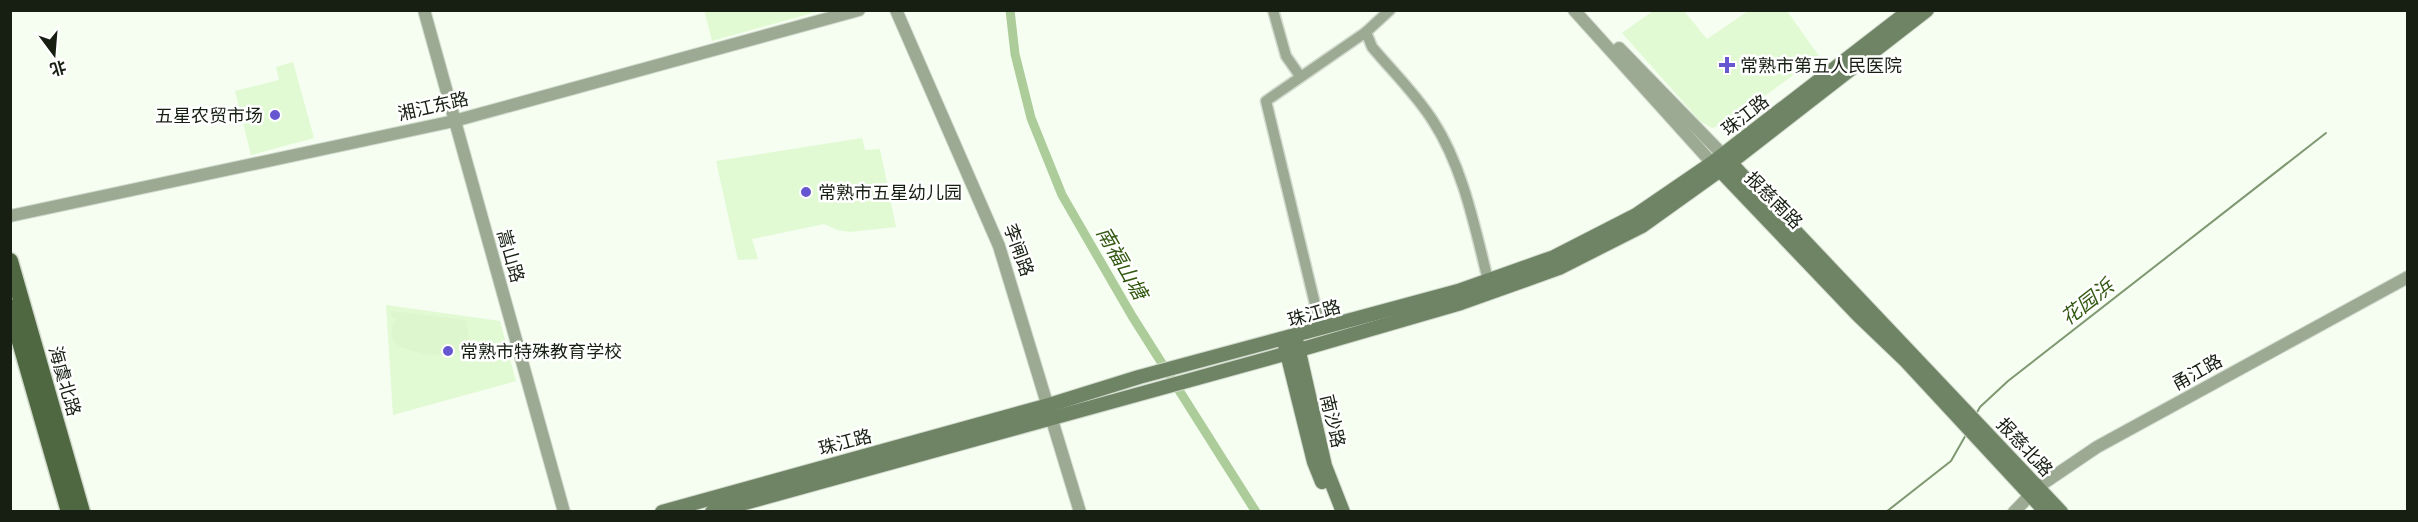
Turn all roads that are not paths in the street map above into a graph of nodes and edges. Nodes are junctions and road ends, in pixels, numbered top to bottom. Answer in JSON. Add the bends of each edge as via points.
{"nodes":[{"id":1,"x":424,"y":10,"type":"edge"},
{"id":2,"x":859,"y":10,"type":"edge"},
{"id":3,"x":896,"y":10,"type":"edge"},
{"id":4,"x":1274,"y":10,"type":"edge"},
{"id":5,"x":1390,"y":10,"type":"edge"},
{"id":6,"x":1574,"y":10,"type":"edge"},
{"id":7,"x":1582,"y":10,"type":"edge"},
{"id":8,"x":1910,"y":10,"type":"edge"},
{"id":9,"x":1927,"y":10,"type":"edge"},
{"id":10,"x":1366,"y":32,"type":"junction"},
{"id":11,"x":1300,"y":76,"type":"junction"},
{"id":12,"x":454,"y":121,"type":"junction"},
{"id":13,"x":1721,"y":163,"type":"junction"},
{"id":14,"x":10,"y":216,"type":"edge"},
{"id":15,"x":10,"y":261,"type":"edge"},
{"id":16,"x":2408,"y":277,"type":"edge"},
{"id":17,"x":1488,"y":280,"type":"junction"},
{"id":18,"x":10,"y":307,"type":"edge"},
{"id":19,"x":1321,"y":329,"type":"junction"},
{"id":20,"x":1291,"y":345,"type":"junction"},
{"id":21,"x":1958,"y":408,"type":"joint"},
{"id":22,"x":1050,"y":411,"type":"junction"},
{"id":23,"x":2034,"y":491,"type":"junction"},
{"id":24,"x":69,"y":512,"type":"edge"},
{"id":25,"x":82,"y":512,"type":"edge"},
{"id":26,"x":564,"y":512,"type":"edge"},
{"id":27,"x":662,"y":512,"type":"edge"},
{"id":28,"x":712,"y":512,"type":"edge"},
{"id":29,"x":1080,"y":512,"type":"edge"},
{"id":30,"x":1334,"y":512,"type":"edge"},
{"id":31,"x":1343,"y":512,"type":"edge"},
{"id":32,"x":2014,"y":512,"type":"edge"},
{"id":33,"x":2046,"y":512,"type":"edge"},
{"id":34,"x":2061,"y":512,"type":"edge"}],
"edges":[{"from":1,"to":12,"type":"street","name":"嵩山路"},
{"from":2,"to":12,"type":"street","name":"湘江东路"},
{"from":3,"to":22,"type":"street","name":"李闸路","via":[[992,225]]},
{"from":4,"to":11,"type":"street","via":[[1286,56]]},
{"from":5,"to":10,"type":"street"},
{"from":6,"to":13,"type":"street","name":"报慈南路"},
{"from":7,"to":13,"type":"street","name":"报慈南路"},
{"from":8,"to":13,"type":"main road","name":"珠江路"},
{"from":9,"to":13,"type":"main road","name":"珠江路"},
{"from":10,"to":11,"type":"street"},
{"from":10,"to":17,"type":"street","via":[[1372,47],[1434,121],[1454,162]]},
{"from":11,"to":19,"type":"street","via":[[1266,101]]},
{"from":12,"to":14,"type":"street","name":"湘江东路"},
{"from":12,"to":26,"type":"street","name":"嵩山路"},
{"from":13,"to":17,"type":"main road","name":"珠江路","via":[[1636,215],[1554,257]]},
{"from":13,"to":20,"type":"main road","name":"珠江路","via":[[1642,226],[1559,268],[1461,303]]},
{"from":13,"to":21,"type":"main road","name":"报慈南路"},
{"from":15,"to":25,"type":"main road","name":"海虞北路"},
{"from":16,"to":23,"type":"street","name":"甬江路","via":[[2097,447]]},
{"from":17,"to":19,"type":"main road","name":"珠江路"},
{"from":18,"to":24,"type":"main road","name":"海虞北路"},
{"from":19,"to":20,"type":"main road","name":"珠江路"},
{"from":20,"to":22,"type":"main road","name":"珠江路"},
{"from":20,"to":30,"type":"main road","name":"南沙路","via":[[1314,462]]},
{"from":20,"to":31,"type":"main road","name":"南沙路","via":[[1325,466]]},
{"from":21,"to":23,"type":"main road","name":"报慈北路"},
{"from":22,"to":27,"type":"main road","name":"珠江路"},
{"from":22,"to":28,"type":"main road","name":"珠江路"},
{"from":22,"to":29,"type":"street","name":"李闸路"},
{"from":23,"to":32,"type":"street","name":"甬江路"},
{"from":23,"to":33,"type":"main road","name":"报慈北路"},
{"from":23,"to":34,"type":"main road","name":"报慈北路"}]}
